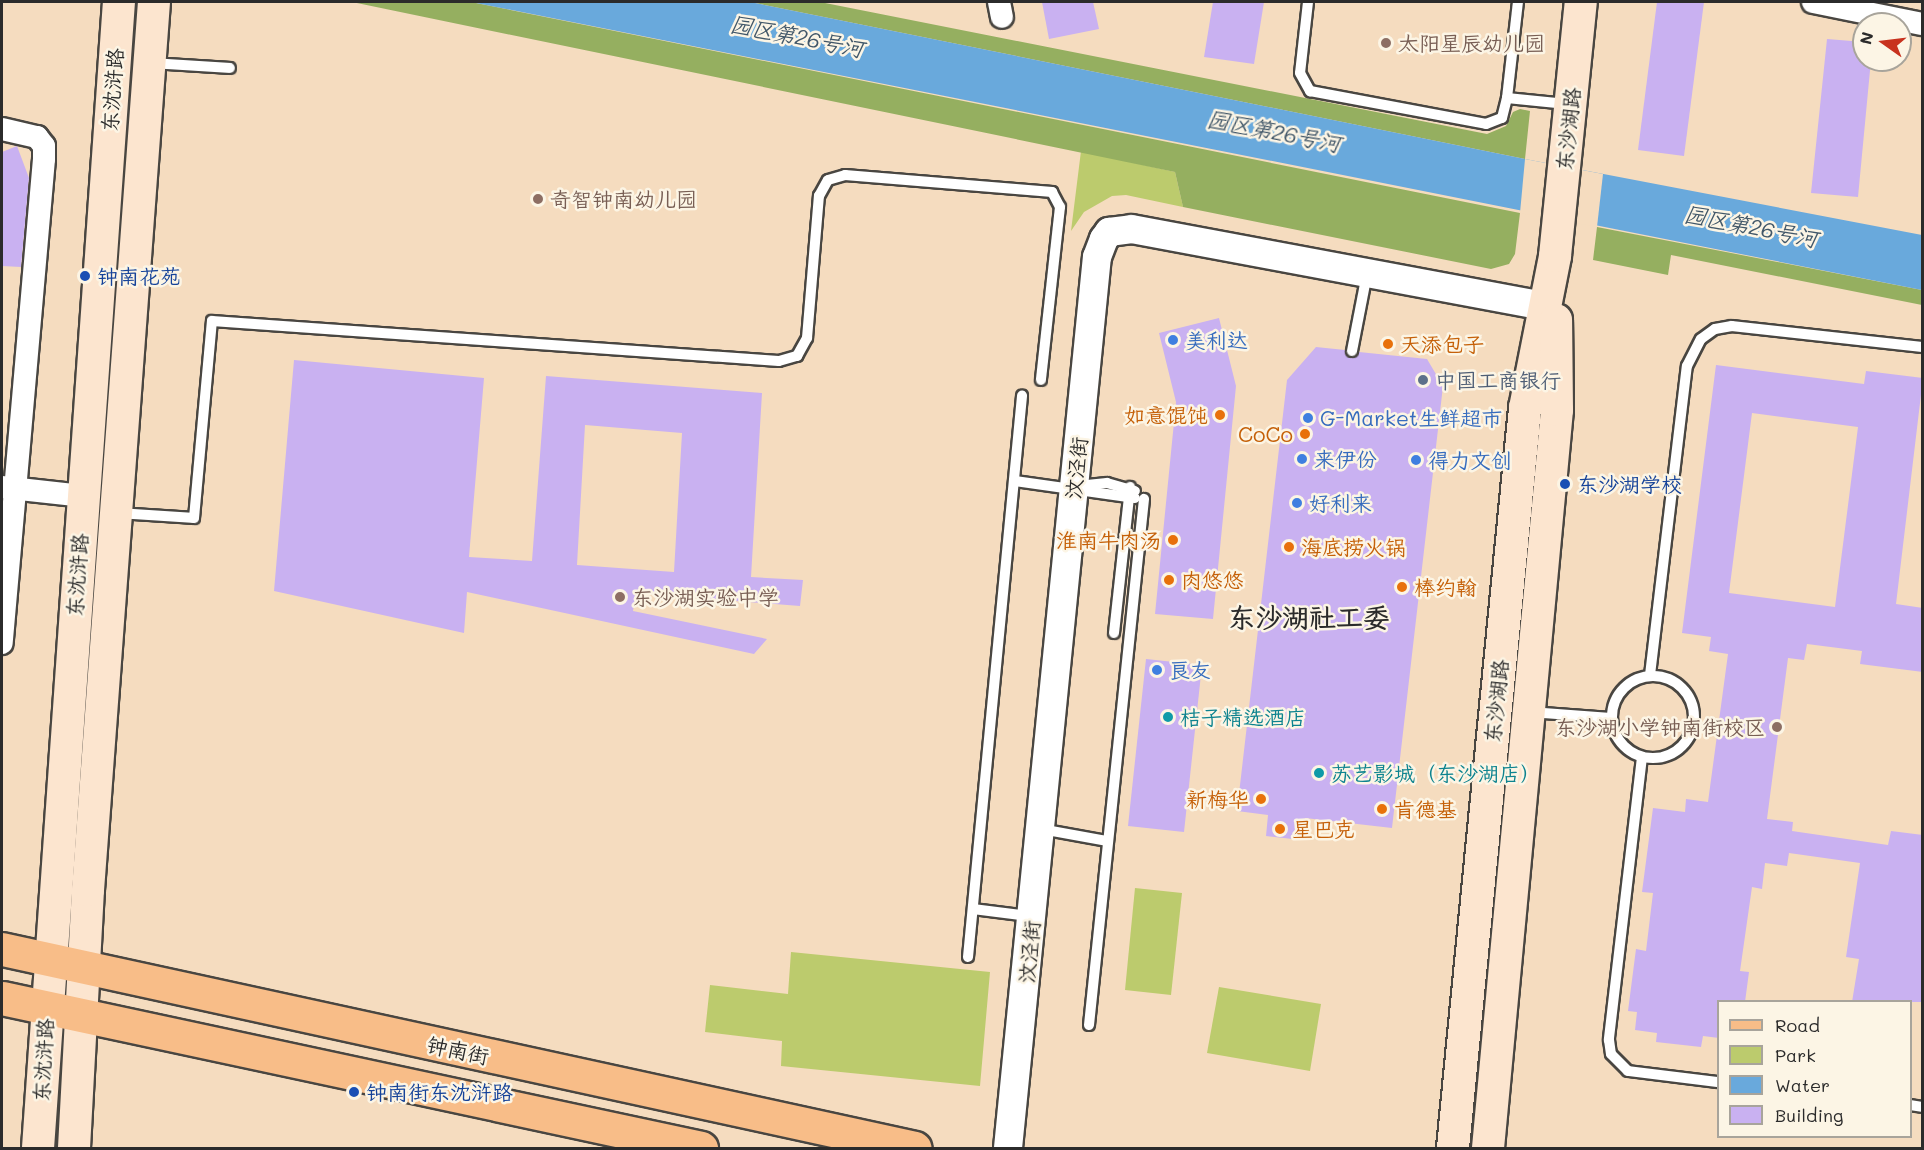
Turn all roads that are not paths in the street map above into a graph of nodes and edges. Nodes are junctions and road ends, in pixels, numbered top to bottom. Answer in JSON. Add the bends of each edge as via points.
{"nodes":[{"id":1,"x":119,"y":2,"type":"edge"},
{"id":2,"x":154,"y":2,"type":"edge"},
{"id":3,"x":1308,"y":2,"type":"edge"},
{"id":4,"x":1518,"y":2,"type":"edge"},
{"id":5,"x":1581,"y":2,"type":"edge"},
{"id":6,"x":1814,"y":2,"type":"edge"},
{"id":7,"x":1923,"y":24,"type":"edge"},
{"id":8,"x":149,"y":63,"type":"junction"},
{"id":9,"x":230,"y":68,"type":"dead end"},
{"id":10,"x":1507,"y":98,"type":"junction"},
{"id":11,"x":1571,"y":104,"type":"junction"},
{"id":12,"x":2,"y":129,"type":"edge"},
{"id":13,"x":1555,"y":256,"type":"junction"},
{"id":14,"x":1367,"y":273,"type":"junction"},
{"id":15,"x":1545,"y":306,"type":"junction"},
{"id":16,"x":1923,"y":347,"type":"edge"},
{"id":17,"x":1352,"y":351,"type":"dead end"},
{"id":18,"x":1041,"y":380,"type":"dead end"},
{"id":19,"x":1022,"y":396,"type":"dead end"},
{"id":20,"x":1015,"y":481,"type":"junction"},
{"id":21,"x":1074,"y":487,"type":"junction"},
{"id":22,"x":7,"y":488,"type":"edge"},
{"id":23,"x":1129,"y":492,"type":"junction"},
{"id":24,"x":83,"y":495,"type":"junction"},
{"id":25,"x":116,"y":513,"type":"junction"},
{"id":26,"x":1114,"y":633,"type":"dead end"},
{"id":27,"x":2,"y":643,"type":"edge"},
{"id":28,"x":1650,"y":675,"type":"junction"},
{"id":29,"x":1527,"y":712,"type":"junction"},
{"id":30,"x":1611,"y":718,"type":"junction"},
{"id":31,"x":1642,"y":758,"type":"junction"},
{"id":32,"x":1041,"y":829,"type":"junction"},
{"id":33,"x":1107,"y":841,"type":"junction"},
{"id":34,"x":973,"y":909,"type":"junction"},
{"id":35,"x":1033,"y":916,"type":"junction"},
{"id":36,"x":2,"y":949,"type":"edge"},
{"id":37,"x":968,"y":957,"type":"dead end"},
{"id":38,"x":49,"y":958,"type":"junction"},
{"id":39,"x":86,"y":966,"type":"junction"},
{"id":40,"x":2,"y":998,"type":"edge"},
{"id":41,"x":46,"y":1007,"type":"junction"},
{"id":42,"x":83,"y":1015,"type":"junction"},
{"id":43,"x":1089,"y":1025,"type":"dead end"},
{"id":44,"x":1717,"y":1082,"type":"edge"},
{"id":45,"x":38,"y":1149,"type":"edge"},
{"id":46,"x":74,"y":1149,"type":"edge"},
{"id":47,"x":701,"y":1149,"type":"edge"},
{"id":48,"x":915,"y":1149,"type":"edge"},
{"id":49,"x":1008,"y":1149,"type":"edge"},
{"id":50,"x":1453,"y":1149,"type":"edge"},
{"id":51,"x":1488,"y":1149,"type":"edge"}],
"edges":[{"from":1,"to":24,"type":"main road","name":"东沈浒路"},
{"from":2,"to":8,"type":"main road","name":"东沈浒路"},
{"from":3,"to":10,"type":"lane","via":[[1300,73],[1310,91],[1486,124],[1502,117]]},
{"from":4,"to":10,"type":"lane"},
{"from":5,"to":11,"type":"main road","name":"东沙湖路"},
{"from":6,"to":7,"type":"street"},
{"from":8,"to":9,"type":"lane"},
{"from":8,"to":25,"type":"main road","name":"东沈浒路"},
{"from":10,"to":11,"type":"lane"},
{"from":11,"to":13,"type":"main road","name":"东沙湖路"},
{"from":12,"to":22,"type":"street","via":[[37,137],[44,153]]},
{"from":13,"to":15,"type":"main road","name":"东沙湖路"},
{"from":13,"to":29,"type":"main road","name":"东沙湖路","via":[[1557,410]]},
{"from":14,"to":15,"type":"street","name":"汶泾街"},
{"from":14,"to":17,"type":"lane"},
{"from":14,"to":21,"type":"street","name":"汶泾街","via":[[1132,229],[1109,232],[1097,257]]},
{"from":15,"to":50,"type":"main road","name":"东沙湖路","via":[[1525,408]]},
{"from":16,"to":28,"type":"lane","via":[[1732,326],[1715,329],[1701,339],[1688,366]]},
{"from":18,"to":25,"type":"lane","via":[[1060,207],[1052,192],[844,175],[828,180],[819,196],[807,338],[797,356],[779,361],[212,321],[194,518]]},
{"from":19,"to":20,"type":"lane"},
{"from":20,"to":21,"type":"lane"},
{"from":20,"to":34,"type":"lane"},
{"from":21,"to":23,"type":"lane"},
{"from":21,"to":32,"type":"street","name":"汶泾街"},
{"from":22,"to":24,"type":"street"},
{"from":22,"to":27,"type":"street"},
{"from":23,"to":26,"type":"lane"},
{"from":23,"to":33,"type":"lane","via":[[1144,499]]},
{"from":24,"to":38,"type":"main road","name":"东沈浒路"},
{"from":25,"to":39,"type":"main road","name":"东沈浒路"},
{"from":28,"to":30,"type":"lane","via":[[1620,691]]},
{"from":28,"to":31,"type":"lane","via":[[1676,682],[1687,692],[1694,714],[1693,728],[1676,752],[1657,759]]},
{"from":29,"to":30,"type":"lane"},
{"from":29,"to":51,"type":"main road","name":"东沙湖路"},
{"from":30,"to":31,"type":"lane","via":[[1618,741]]},
{"from":31,"to":44,"type":"lane","via":[[1609,1040],[1611,1054],[1628,1071]]},
{"from":32,"to":33,"type":"lane"},
{"from":32,"to":35,"type":"street","name":"汶泾街"},
{"from":33,"to":43,"type":"lane"},
{"from":34,"to":35,"type":"lane"},
{"from":34,"to":37,"type":"lane"},
{"from":35,"to":49,"type":"street","name":"汶泾街"},
{"from":36,"to":38,"type":"main road","name":"钟南街"},
{"from":38,"to":39,"type":"main road","name":"钟南街"},
{"from":38,"to":41,"type":"main road","name":"东沈浒路"},
{"from":39,"to":42,"type":"main road","name":"东沈浒路"},
{"from":39,"to":48,"type":"main road","name":"钟南街"},
{"from":40,"to":41,"type":"main road"},
{"from":41,"to":42,"type":"main road"},
{"from":41,"to":45,"type":"main road","name":"东沈浒路"},
{"from":42,"to":46,"type":"main road","name":"东沈浒路"},
{"from":42,"to":47,"type":"main road"}]}
